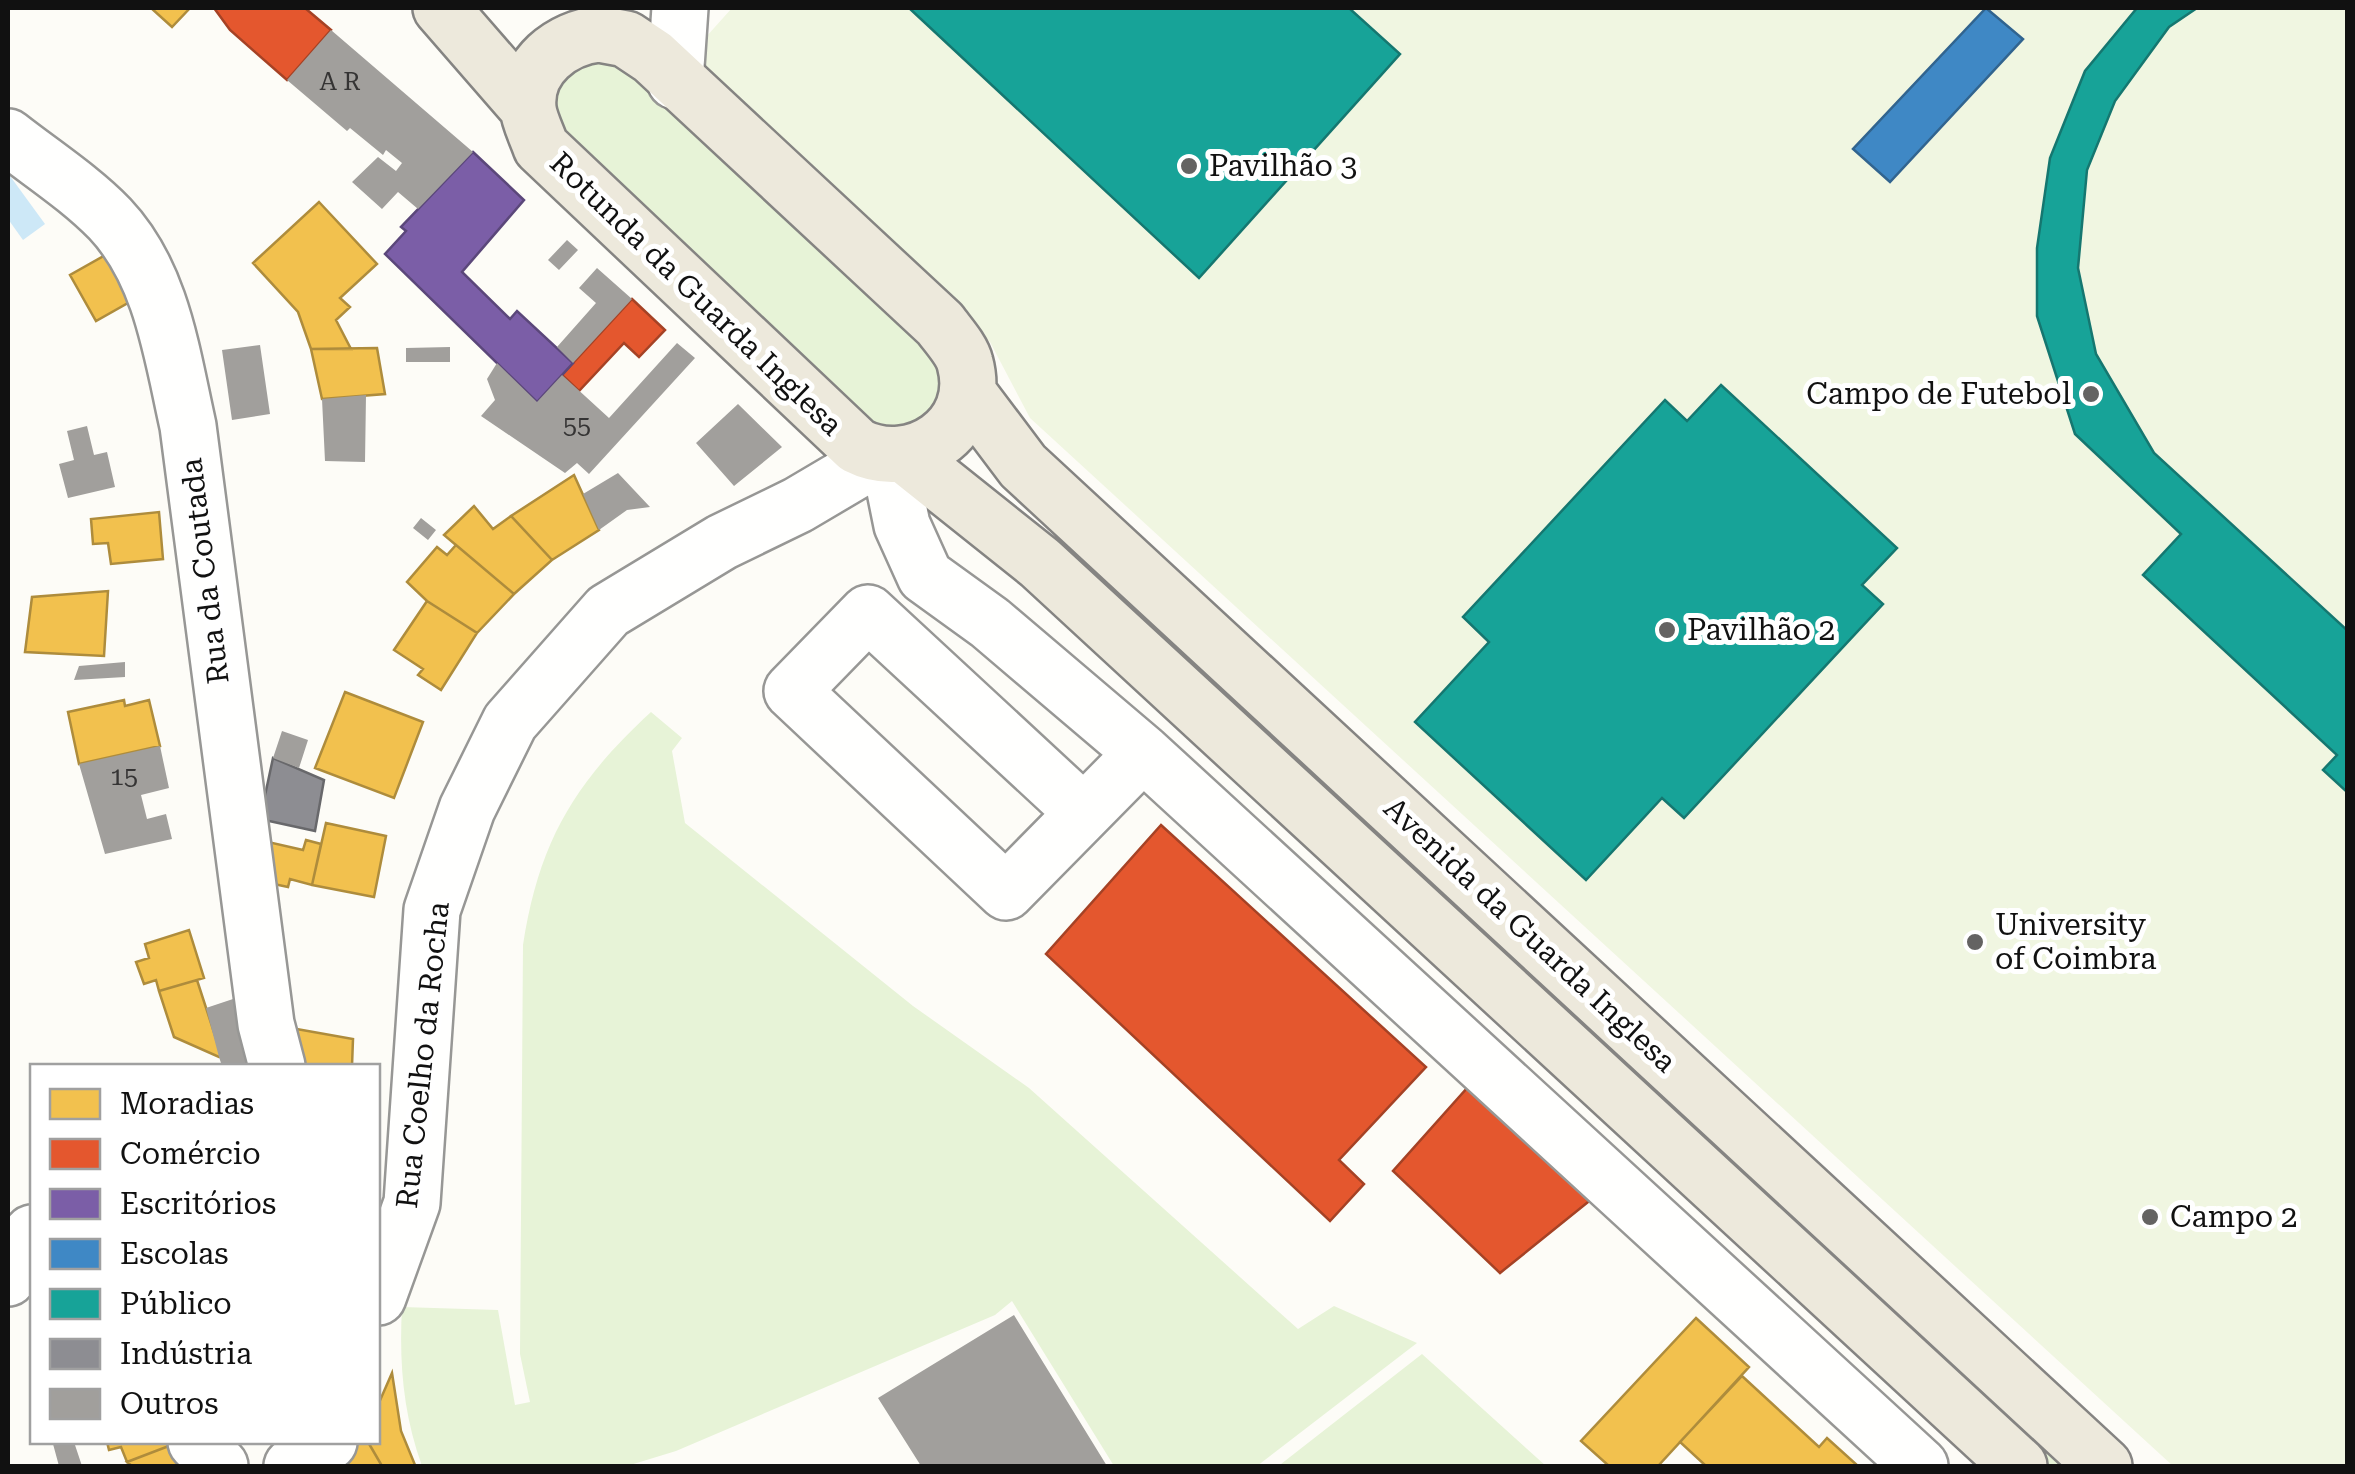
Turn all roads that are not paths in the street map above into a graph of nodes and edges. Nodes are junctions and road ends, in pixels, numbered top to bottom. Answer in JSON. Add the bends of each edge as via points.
{"nodes":[{"id":1,"x":440,"y":8,"type":"edge"},
{"id":2,"x":654,"y":8,"type":"edge"},
{"id":3,"x":680,"y":8,"type":"edge"},
{"id":4,"x":574,"y":26,"type":"edge"},
{"id":5,"x":676,"y":80,"type":"junction"},
{"id":6,"x":528,"y":108,"type":"junction"},
{"id":7,"x":8,"y":136,"type":"edge"},
{"id":8,"x":968,"y":393,"type":"junction"},
{"id":9,"x":828,"y":420,"type":"junction"},
{"id":10,"x":892,"y":455,"type":"junction"},
{"id":11,"x":808,"y":496,"type":"junction"},
{"id":12,"x":1143,"y":753,"type":"junction"},
{"id":13,"x":1083,"y":812,"type":"junction"},
{"id":14,"x":276,"y":1064,"type":"edge"},
{"id":15,"x":1598,"y":1078,"type":"junction"},
{"id":16,"x":1554,"y":1126,"type":"junction"},
{"id":17,"x":395,"y":1203,"type":"edge"},
{"id":18,"x":30,"y":1236,"type":"edge"},
{"id":19,"x":8,"y":1278,"type":"edge"},
{"id":20,"x":380,"y":1286,"type":"edge"},
{"id":21,"x":198,"y":1444,"type":"edge"},
{"id":22,"x":326,"y":1444,"type":"edge"},
{"id":23,"x":220,"y":1466,"type":"edge"},
{"id":24,"x":292,"y":1466,"type":"edge"},
{"id":25,"x":1920,"y":1466,"type":"edge"},
{"id":26,"x":2019,"y":1466,"type":"edge"},
{"id":27,"x":2104,"y":1466,"type":"edge"}],
"edges":[{"from":1,"to":6,"type":"main road"},
{"from":2,"to":4,"type":"street"},
{"from":3,"to":5,"type":"street"},
{"from":4,"to":5,"type":"main road","via":[[626,38]]},
{"from":4,"to":6,"type":"main road","via":[[539,67]]},
{"from":5,"to":8,"type":"main road","via":[[940,324],[965,361]]},
{"from":6,"to":9,"type":"main road","name":"Rotunda da Guarda Inglesa","via":[[541,147]]},
{"from":7,"to":14,"type":"street","name":"Rua da Coutada","via":[[110,219],[145,266],[168,336],[188,426]]},
{"from":8,"to":10,"type":"main road","via":[[954,426],[936,444]]},
{"from":8,"to":27,"type":"main road","name":"Avenida da Guarda Inglesa","via":[[1023,466]]},
{"from":9,"to":10,"type":"main road","name":"Rotunda da Guarda Inglesa","via":[[856,446]]},
{"from":9,"to":11,"type":"street"},
{"from":10,"to":11,"type":"street","name":"Rua Coelho da Rocha"},
{"from":10,"to":12,"type":"street","via":[[902,525],[925,576]]},
{"from":10,"to":15,"type":"main road","name":"Avenida da Guarda Inglesa","via":[[1040,562]]},
{"from":11,"to":17,"type":"street","name":"Rua Coelho da Rocha","via":[[608,611],[510,722],[467,809],[432,910]]},
{"from":12,"to":13,"type":"street"},
{"from":12,"to":16,"type":"street"},
{"from":13,"to":13,"type":"street","via":[[868,613],[792,691],[1006,892]]},
{"from":15,"to":16,"type":"street"},
{"from":15,"to":26,"type":"main road","name":"Avenida da Guarda Inglesa"},
{"from":16,"to":25,"type":"street"},
{"from":17,"to":20,"type":"street","name":"Rua Coelho da Rocha"},
{"from":18,"to":19,"type":"street"},
{"from":21,"to":23,"type":"street"},
{"from":22,"to":24,"type":"street"}]}
